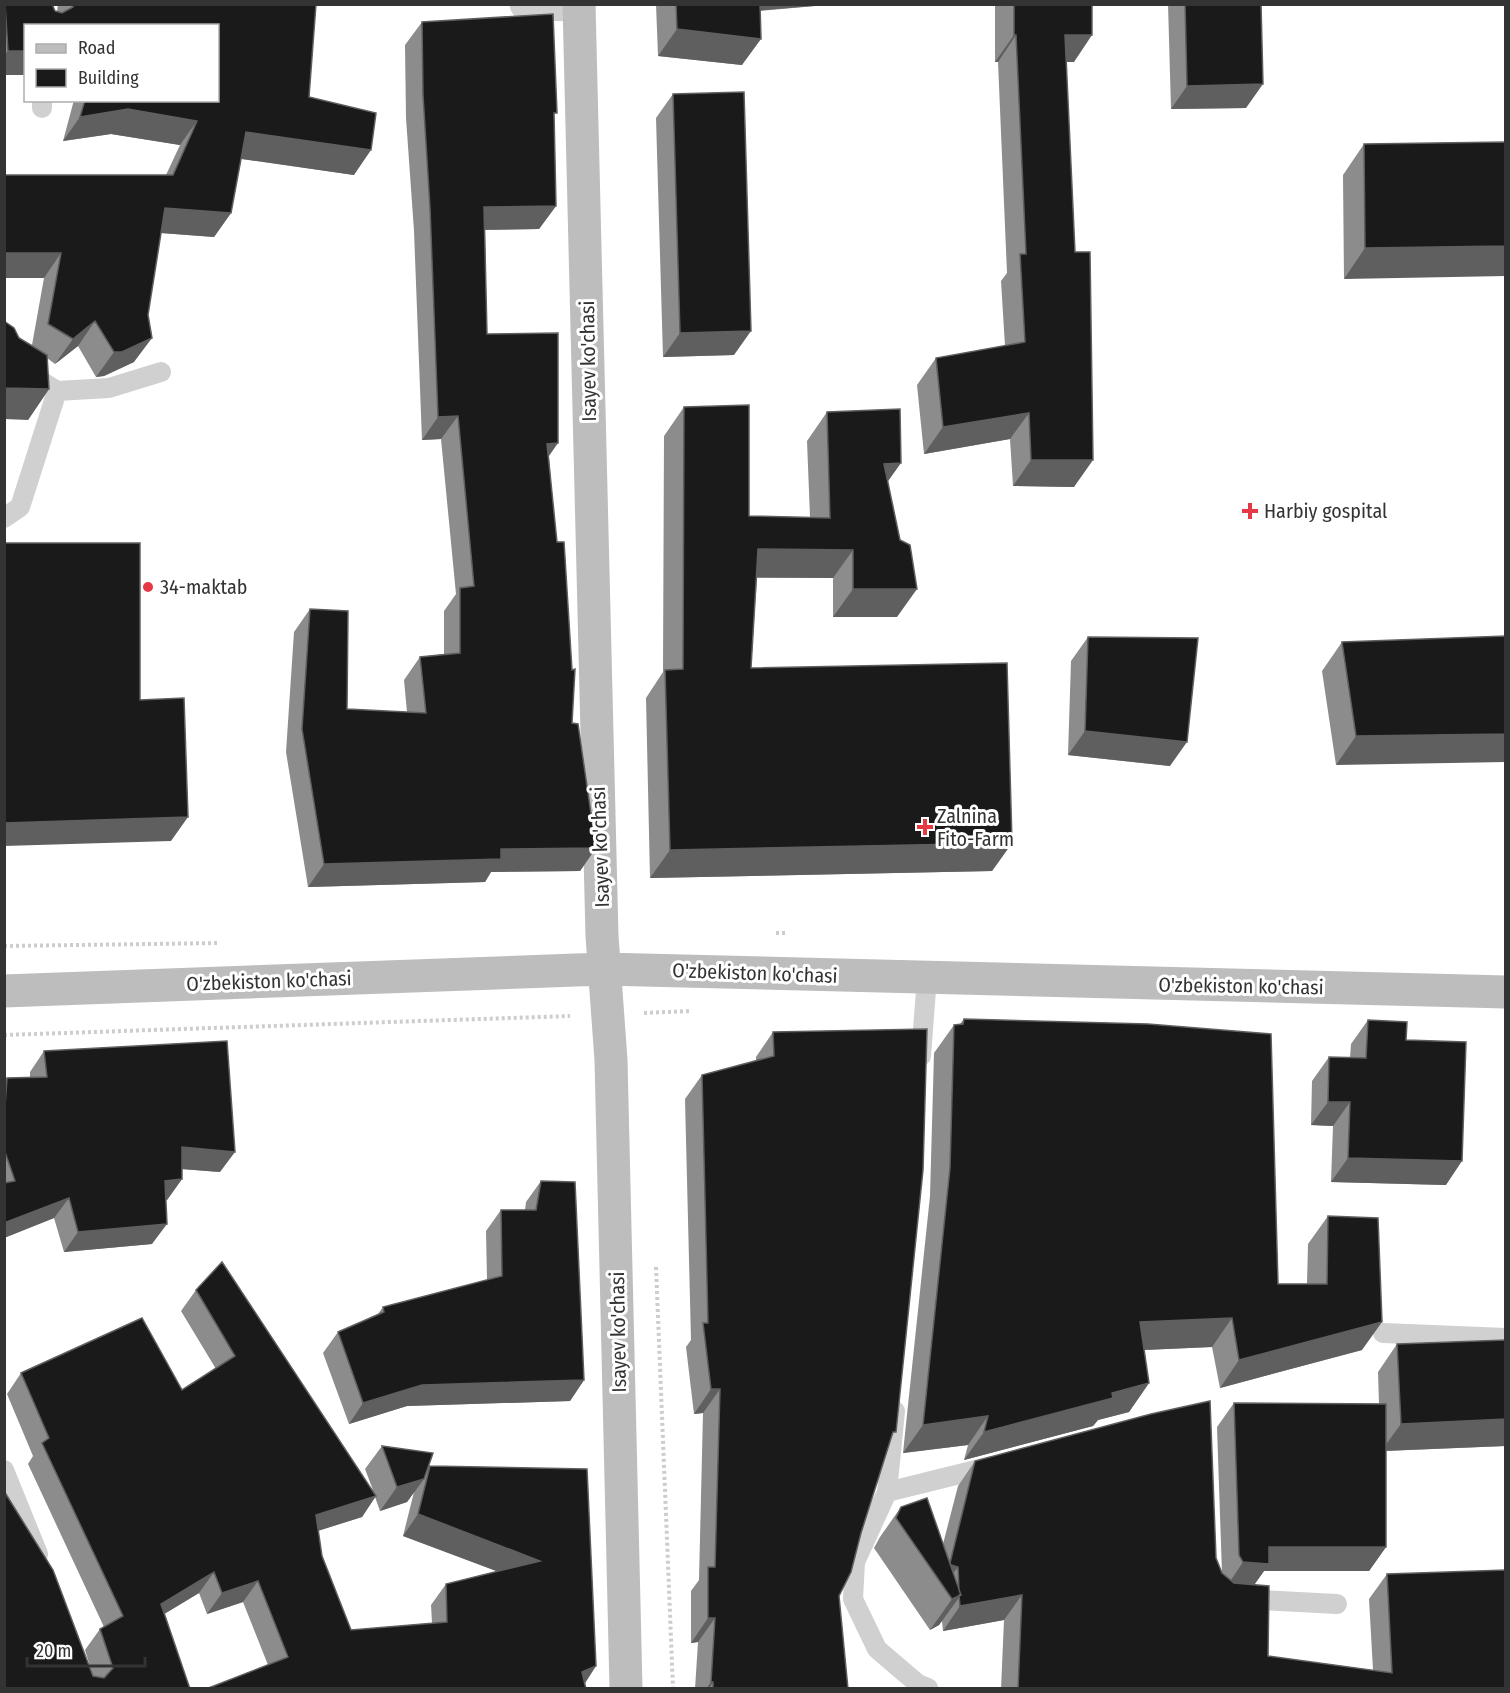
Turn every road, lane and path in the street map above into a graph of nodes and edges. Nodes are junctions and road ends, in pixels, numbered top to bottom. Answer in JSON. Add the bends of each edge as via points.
{"nodes":[{"id":1,"x":526,"y":4,"type":"edge"},
{"id":2,"x":579,"y":5,"type":"edge"},
{"id":3,"x":4,"y":358,"type":"edge"},
{"id":4,"x":161,"y":372,"type":"dead end"},
{"id":5,"x":57,"y":391,"type":"junction"},
{"id":6,"x":4,"y":518,"type":"edge"},
{"id":7,"x":603,"y":969,"type":"junction"},
{"id":8,"x":643,"y":970,"type":"junction"},
{"id":9,"x":927,"y":977,"type":"junction"},
{"id":10,"x":4,"y":991,"type":"edge"},
{"id":11,"x":1506,"y":992,"type":"edge"},
{"id":12,"x":702,"y":1011,"type":"dead end"},
{"id":13,"x":645,"y":1013,"type":"junction"},
{"id":14,"x":609,"y":1015,"type":"junction"},
{"id":15,"x":645,"y":1025,"type":"dead end"},
{"id":16,"x":4,"y":1035,"type":"edge"},
{"id":17,"x":921,"y":1076,"type":"edge"},
{"id":18,"x":656,"y":1263,"type":"dead end"},
{"id":19,"x":1383,"y":1333,"type":"edge"},
{"id":20,"x":1506,"y":1338,"type":"edge"},
{"id":21,"x":897,"y":1397,"type":"edge"},
{"id":22,"x":1011,"y":1461,"type":"edge"},
{"id":23,"x":4,"y":1470,"type":"edge"},
{"id":24,"x":887,"y":1492,"type":"junction"},
{"id":25,"x":43,"y":1568,"type":"edge"},
{"id":26,"x":1223,"y":1598,"type":"edge"},
{"id":27,"x":1337,"y":1604,"type":"dead end"},
{"id":28,"x":626,"y":1689,"type":"edge"},
{"id":29,"x":673,"y":1689,"type":"edge"},
{"id":30,"x":928,"y":1689,"type":"edge"}],
"edges":[{"from":1,"to":2,"type":"street"},
{"from":2,"to":7,"type":"main road","name":"Isayev ko'chasi"},
{"from":3,"to":5,"type":"lane"},
{"from":4,"to":5,"type":"lane","via":[[109,388]]},
{"from":5,"to":6,"type":"lane","via":[[20,507]]},
{"from":7,"to":8,"type":"main road","name":"O'zbekiston ko'chasi"},
{"from":7,"to":10,"type":"main road","name":"O'zbekiston ko'chasi"},
{"from":7,"to":14,"type":"main road","name":"Isayev ko'chasi"},
{"from":8,"to":9,"type":"main road","name":"O'zbekiston ko'chasi"},
{"from":8,"to":13,"type":"path"},
{"from":9,"to":11,"type":"main road","name":"O'zbekiston ko'chasi"},
{"from":9,"to":17,"type":"lane"},
{"from":12,"to":13,"type":"path"},
{"from":13,"to":14,"type":"path"},
{"from":13,"to":15,"type":"path"},
{"from":14,"to":16,"type":"path"},
{"from":14,"to":28,"type":"main road","name":"Isayev ko'chasi"},
{"from":18,"to":29,"type":"path"},
{"from":19,"to":20,"type":"lane"},
{"from":21,"to":24,"type":"lane"},
{"from":22,"to":24,"type":"lane"},
{"from":23,"to":25,"type":"lane"},
{"from":24,"to":30,"type":"lane","via":[[855,1562],[853,1599],[877,1649]]},
{"from":26,"to":27,"type":"lane"}]}
